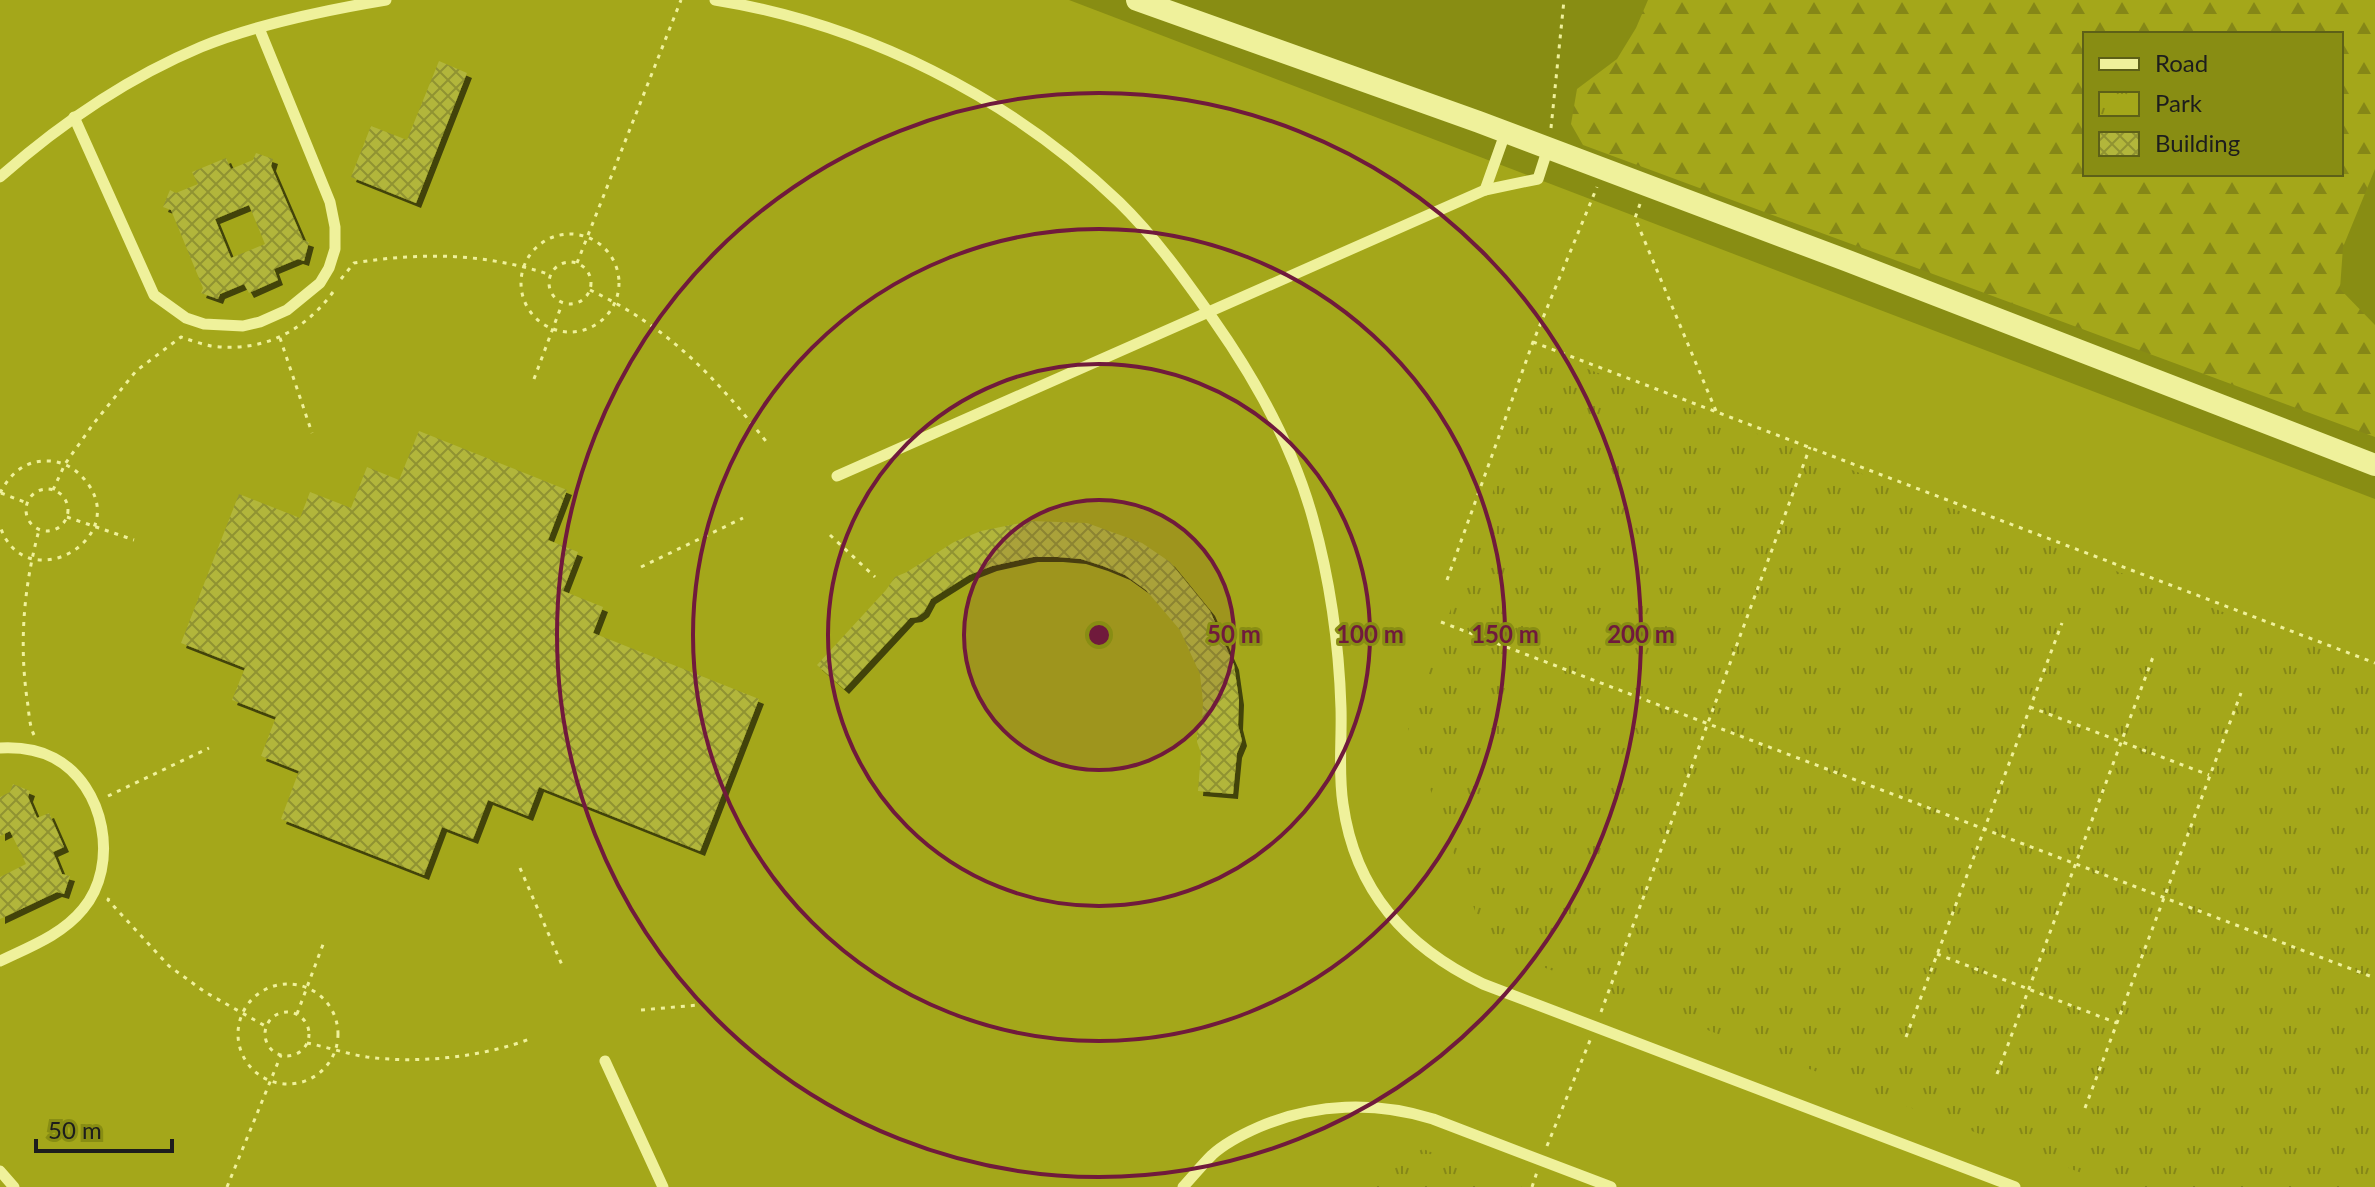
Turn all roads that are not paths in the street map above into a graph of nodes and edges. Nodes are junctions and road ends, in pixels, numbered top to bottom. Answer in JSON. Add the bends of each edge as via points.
{"nodes":[{"id":1,"x":386,"y":0,"type":"edge"},
{"id":2,"x":715,"y":0,"type":"edge"},
{"id":3,"x":1137,"y":0,"type":"edge"},
{"id":4,"x":259,"y":28,"type":"junction"},
{"id":5,"x":74,"y":117,"type":"junction"},
{"id":6,"x":1506,"y":131,"type":"junction"},
{"id":7,"x":1548,"y":148,"type":"junction"},
{"id":8,"x":0,"y":177,"type":"edge"},
{"id":9,"x":1485,"y":190,"type":"junction"},
{"id":10,"x":1209,"y":313,"type":"junction"},
{"id":11,"x":2375,"y":465,"type":"edge"},
{"id":12,"x":837,"y":476,"type":"dead end"},
{"id":13,"x":0,"y":748,"type":"edge"},
{"id":14,"x":0,"y":961,"type":"edge"},
{"id":15,"x":605,"y":1061,"type":"dead end"},
{"id":16,"x":0,"y":1171,"type":"edge"},
{"id":17,"x":14,"y":1187,"type":"edge"},
{"id":18,"x":663,"y":1187,"type":"edge"},
{"id":19,"x":1183,"y":1187,"type":"edge"},
{"id":20,"x":1611,"y":1187,"type":"edge"},
{"id":21,"x":2015,"y":1187,"type":"edge"}],
"edges":[{"from":1,"to":4,"type":"lane"},
{"from":2,"to":10,"type":"lane","via":[[883,48],[968,90],[1055,147],[1120,202]]},
{"from":3,"to":6,"type":"street"},
{"from":4,"to":5,"type":"lane","via":[[202,47]]},
{"from":4,"to":5,"type":"lane","via":[[330,202],[335,227],[333,257],[320,283],[273,317],[243,326],[204,324],[154,295]]},
{"from":5,"to":8,"type":"lane"},
{"from":6,"to":7,"type":"street"},
{"from":6,"to":9,"type":"lane"},
{"from":7,"to":9,"type":"lane","via":[[1538,179]]},
{"from":7,"to":11,"type":"street"},
{"from":9,"to":10,"type":"lane"},
{"from":10,"to":12,"type":"lane"},
{"from":10,"to":21,"type":"lane","via":[[1264,398],[1313,518],[1338,662],[1343,805],[1354,852],[1393,920],[1423,949],[1483,984]]},
{"from":13,"to":14,"type":"lane","via":[[39,752],[69,769],[94,802],[104,846],[102,870],[84,909],[48,938]]},
{"from":15,"to":18,"type":"lane"},
{"from":16,"to":17,"type":"lane"},
{"from":19,"to":20,"type":"lane","via":[[1213,1154],[1241,1135],[1292,1114],[1366,1106],[1433,1119]]}]}
